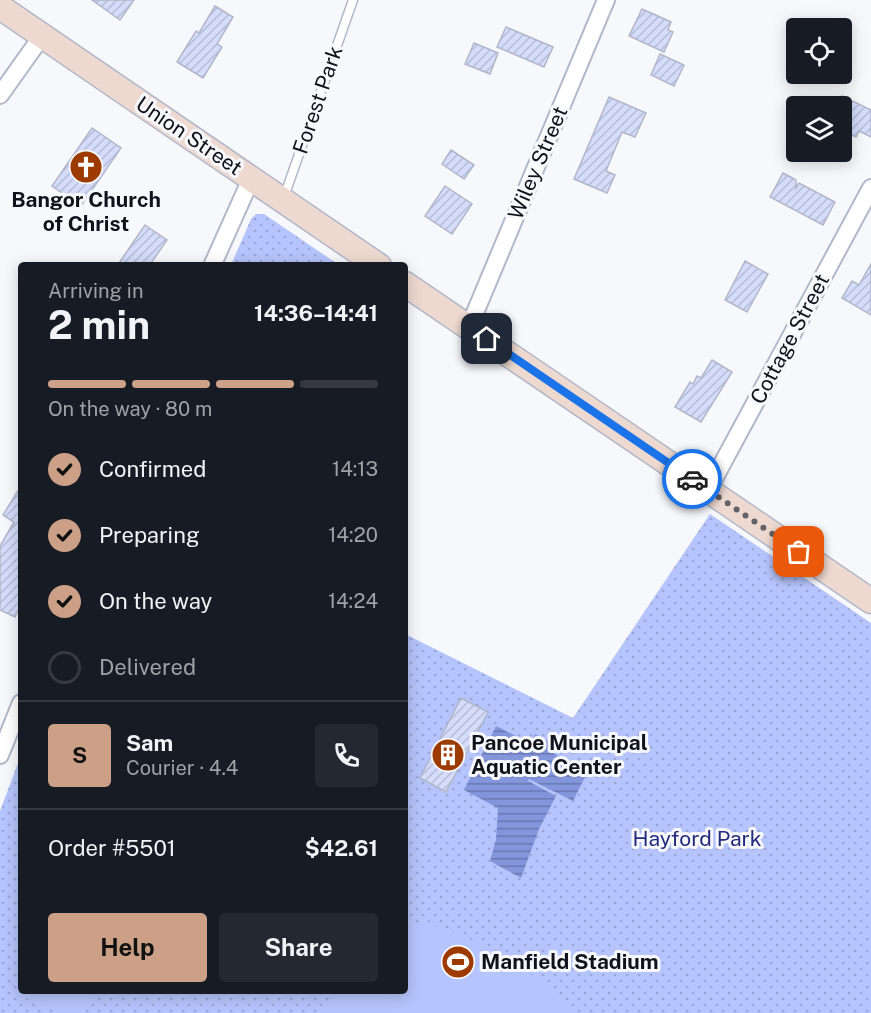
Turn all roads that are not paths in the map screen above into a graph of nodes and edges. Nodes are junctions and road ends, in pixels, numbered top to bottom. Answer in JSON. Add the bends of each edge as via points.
{"nodes":[{"id":1,"x":353,"y":0,"type":"edge"},
{"id":2,"x":606,"y":0,"type":"edge"},
{"id":3,"x":0,"y":8,"type":"edge"},
{"id":4,"x":42,"y":36,"type":"junction"},
{"id":5,"x":0,"y":95,"type":"edge"},
{"id":6,"x":251,"y":179,"type":"junction"},
{"id":7,"x":871,"y":188,"type":"edge"},
{"id":8,"x":283,"y":200,"type":"junction"},
{"id":9,"x":214,"y":262,"type":"edge"},
{"id":10,"x":373,"y":262,"type":"edge"},
{"id":11,"x":408,"y":286,"type":"edge"},
{"id":12,"x":469,"y":327,"type":"junction"},
{"id":13,"x":708,"y":490,"type":"junction"},
{"id":14,"x":871,"y":602,"type":"edge"},
{"id":15,"x":18,"y":710,"type":"edge"},
{"id":16,"x":0,"y":755,"type":"edge"}],
"edges":[{"from":1,"to":8,"type":"lane","name":"Forest Park"},
{"from":2,"to":12,"type":"street","name":"Wiley Street"},
{"from":3,"to":4,"type":"main road","name":"Union Street"},
{"from":4,"to":5,"type":"street"},
{"from":4,"to":6,"type":"main road","name":"Union Street"},
{"from":6,"to":8,"type":"main road","name":"Union Street"},
{"from":6,"to":9,"type":"street"},
{"from":7,"to":13,"type":"street","name":"Cottage Street"},
{"from":8,"to":10,"type":"main road","name":"Union Street"},
{"from":11,"to":12,"type":"main road"},
{"from":12,"to":13,"type":"main road"},
{"from":13,"to":14,"type":"main road"},
{"from":15,"to":16,"type":"street"}]}
